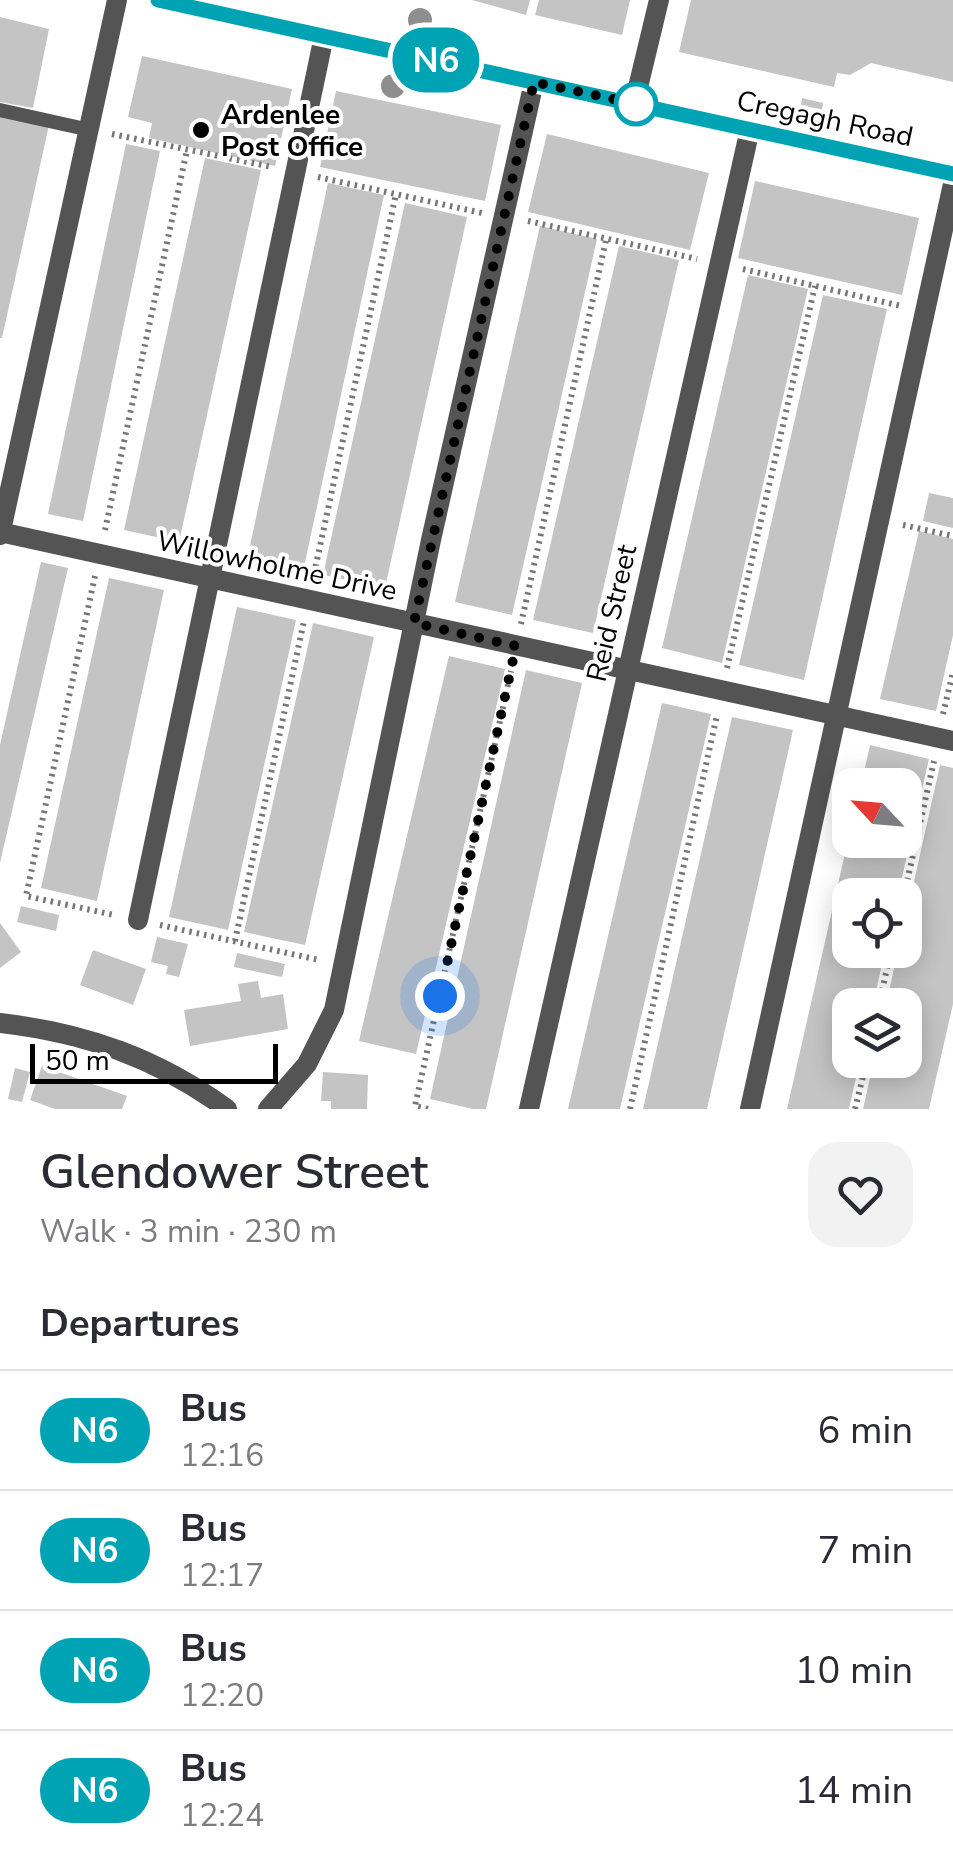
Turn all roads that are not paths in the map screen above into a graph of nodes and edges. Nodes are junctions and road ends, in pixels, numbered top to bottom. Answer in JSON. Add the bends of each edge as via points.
{"nodes":[{"id":1,"x":117,"y":0,"type":"edge"},
{"id":2,"x":158,"y":0,"type":"edge"},
{"id":3,"x":658,"y":0,"type":"edge"},
{"id":4,"x":212,"y":6,"type":"edge"},
{"id":5,"x":324,"y":36,"type":"junction"},
{"id":6,"x":534,"y":82,"type":"junction"},
{"id":7,"x":634,"y":104,"type":"junction"},
{"id":8,"x":0,"y":110,"type":"edge"},
{"id":9,"x":90,"y":130,"type":"junction"},
{"id":10,"x":750,"y":130,"type":"junction"},
{"id":11,"x":953,"y":174,"type":"edge"},
{"id":12,"x":953,"y":184,"type":"edge"},
{"id":13,"x":0,"y":533,"type":"edge"},
{"id":14,"x":209,"y":579,"type":"junction"},
{"id":15,"x":414,"y":623,"type":"junction"},
{"id":16,"x":626,"y":671,"type":"junction"},
{"id":17,"x":839,"y":716,"type":"junction"},
{"id":18,"x":946,"y":740,"type":"edge"},
{"id":19,"x":138,"y":920,"type":"road end"},
{"id":20,"x":0,"y":1024,"type":"edge"},
{"id":21,"x":227,"y":1109,"type":"edge"},
{"id":22,"x":268,"y":1109,"type":"edge"},
{"id":23,"x":529,"y":1109,"type":"edge"},
{"id":24,"x":750,"y":1109,"type":"edge"}],
"edges":[{"from":1,"to":9,"type":"street"},
{"from":2,"to":4,"type":"street","name":"Cregagh Road"},
{"from":3,"to":7,"type":"street"},
{"from":4,"to":5,"type":"street","name":"Cregagh Road"},
{"from":5,"to":6,"type":"street","name":"Cregagh Road"},
{"from":5,"to":14,"type":"street"},
{"from":6,"to":7,"type":"street","name":"Cregagh Road"},
{"from":6,"to":15,"type":"street"},
{"from":7,"to":10,"type":"street","name":"Cregagh Road"},
{"from":8,"to":9,"type":"lane"},
{"from":9,"to":13,"type":"street"},
{"from":10,"to":11,"type":"street","name":"Cregagh Road"},
{"from":10,"to":16,"type":"street","name":"Reid Street"},
{"from":12,"to":17,"type":"street"},
{"from":13,"to":14,"type":"street","name":"Willowholme Drive"},
{"from":14,"to":15,"type":"street","name":"Willowholme Drive"},
{"from":14,"to":19,"type":"street"},
{"from":15,"to":16,"type":"street","name":"Willowholme Drive"},
{"from":15,"to":22,"type":"street","via":[[334,1010],[307,1064]]},
{"from":16,"to":17,"type":"street","name":"Willowholme Drive"},
{"from":16,"to":23,"type":"street","name":"Reid Street"},
{"from":17,"to":18,"type":"street","name":"Willowholme Drive"},
{"from":17,"to":24,"type":"street"},
{"from":20,"to":21,"type":"street","via":[[95,1040],[140,1056]]}]}
